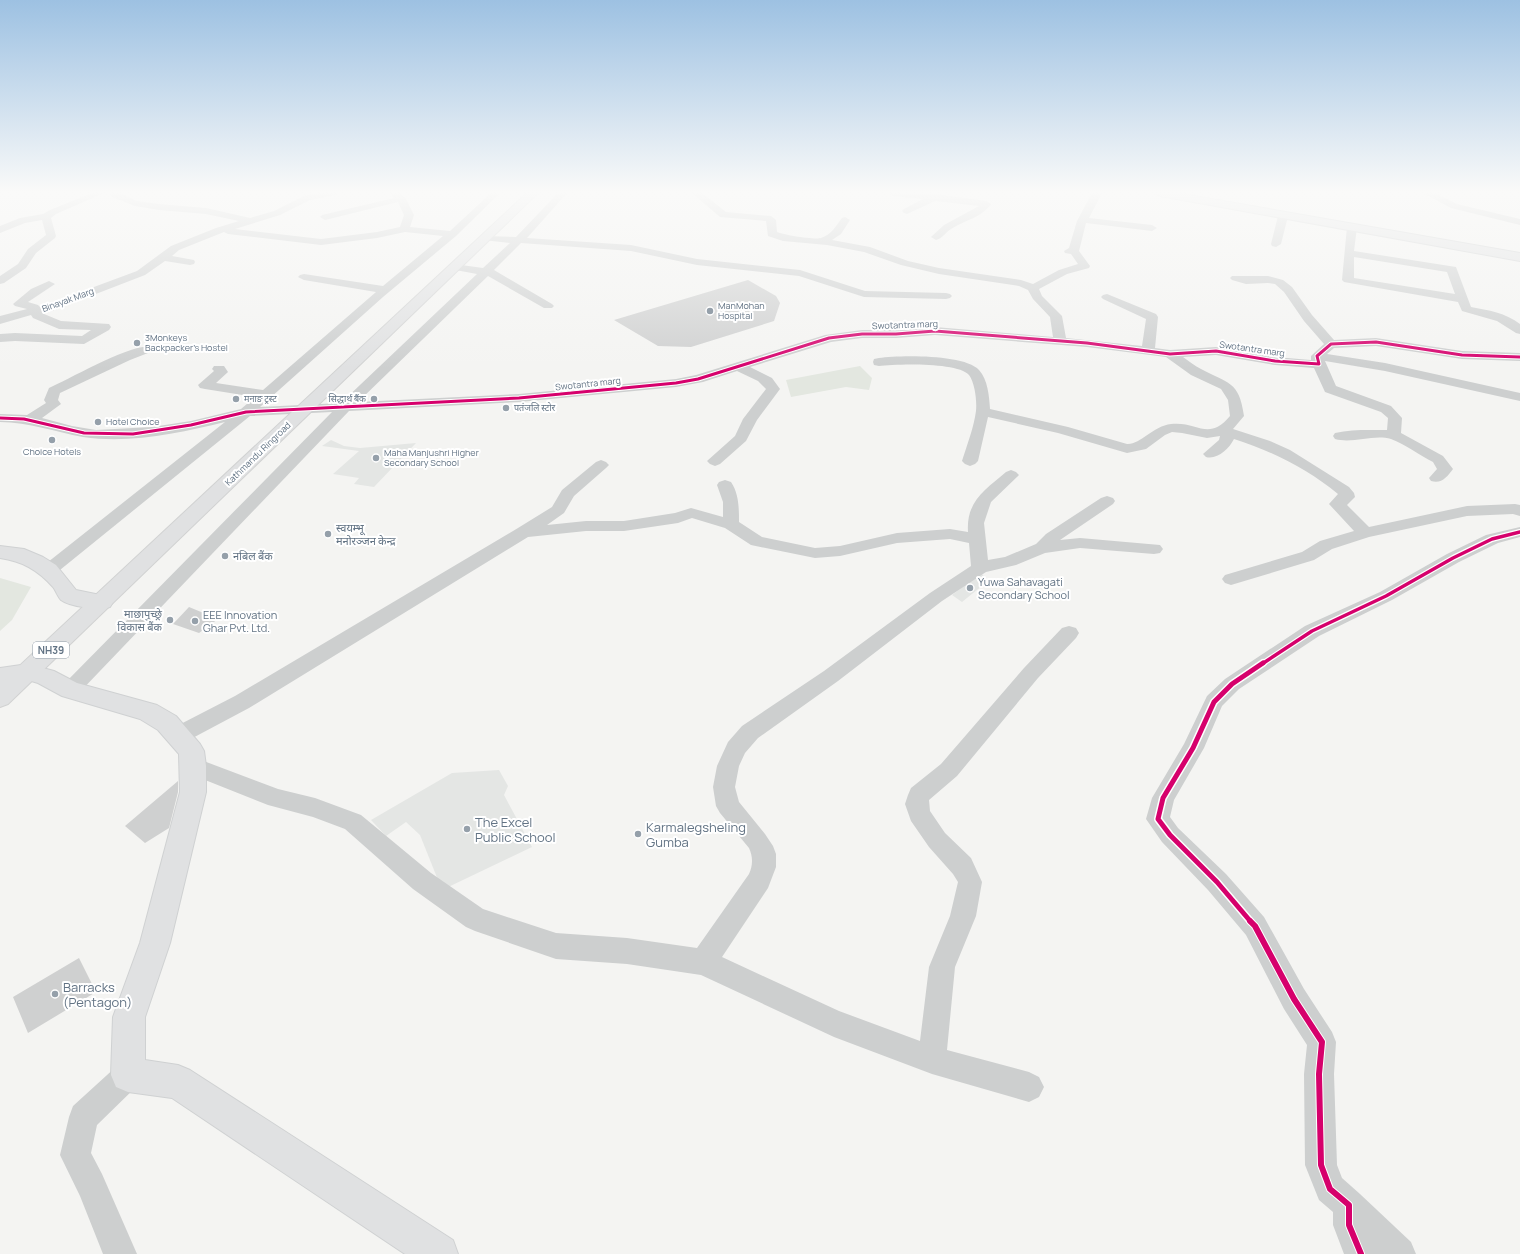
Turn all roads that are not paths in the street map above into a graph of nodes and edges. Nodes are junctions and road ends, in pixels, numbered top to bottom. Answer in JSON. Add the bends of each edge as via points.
{"nodes":[{"id":1,"x":32,"y":252,"type":"edge"},
{"id":2,"x":170,"y":252,"type":"edge"},
{"id":3,"x":431,"y":252,"type":"edge"},
{"id":4,"x":471,"y":252,"type":"edge"},
{"id":5,"x":508,"y":252,"type":"edge"},
{"id":6,"x":648,"y":252,"type":"edge"},
{"id":7,"x":873,"y":252,"type":"edge"},
{"id":8,"x":1072,"y":252,"type":"edge"},
{"id":9,"x":1349,"y":252,"type":"joint"},
{"id":10,"x":1489,"y":252,"type":"edge"},
{"id":11,"x":162,"y":257,"type":"junction"},
{"id":12,"x":1520,"y":257,"type":"edge"},
{"id":13,"x":1401,"y":261,"type":"junction"},
{"id":14,"x":190,"y":262,"type":"dead end"},
{"id":15,"x":454,"y":267,"type":"junction"},
{"id":16,"x":487,"y":271,"type":"junction"},
{"id":17,"x":304,"y":277,"type":"dead end"},
{"id":18,"x":1236,"y":278,"type":"dead end"},
{"id":19,"x":0,"y":282,"type":"edge"},
{"id":20,"x":49,"y":284,"type":"dead end"},
{"id":21,"x":1034,"y":288,"type":"junction"},
{"id":22,"x":1401,"y":289,"type":"junction"},
{"id":23,"x":385,"y":290,"type":"junction"},
{"id":24,"x":946,"y":296,"type":"dead end"},
{"id":25,"x":1108,"y":297,"type":"dead end"},
{"id":26,"x":1463,"y":299,"type":"junction"},
{"id":27,"x":548,"y":306,"type":"dead end"},
{"id":28,"x":37,"y":311,"type":"junction"},
{"id":29,"x":0,"y":320,"type":"edge"},
{"id":30,"x":1520,"y":330,"type":"edge"},
{"id":31,"x":0,"y":338,"type":"edge"},
{"id":32,"x":1060,"y":341,"type":"junction"},
{"id":33,"x":1331,"y":344,"type":"junction"},
{"id":34,"x":144,"y":350,"type":"dead end"},
{"id":35,"x":1148,"y":350,"type":"junction"},
{"id":36,"x":1170,"y":354,"type":"junction"},
{"id":37,"x":1520,"y":357,"type":"edge"},
{"id":38,"x":1318,"y":360,"type":"junction"},
{"id":39,"x":879,"y":362,"type":"dead end"},
{"id":40,"x":737,"y":366,"type":"junction"},
{"id":41,"x":219,"y":369,"type":"dead end"},
{"id":42,"x":1499,"y":392,"type":"junction"},
{"id":43,"x":266,"y":394,"type":"junction"},
{"id":44,"x":1520,"y":397,"type":"edge"},
{"id":45,"x":345,"y":407,"type":"junction"},
{"id":46,"x":305,"y":408,"type":"junction"},
{"id":47,"x":1520,"y":409,"type":"edge"},
{"id":48,"x":983,"y":411,"type":"junction"},
{"id":49,"x":246,"y":412,"type":"junction"},
{"id":50,"x":0,"y":418,"type":"edge"},
{"id":51,"x":31,"y":419,"type":"junction"},
{"id":52,"x":1060,"y":429,"type":"junction"},
{"id":53,"x":1227,"y":432,"type":"junction"},
{"id":54,"x":1394,"y":435,"type":"junction"},
{"id":55,"x":1340,"y":436,"type":"dead end"},
{"id":56,"x":1106,"y":448,"type":"dead end"},
{"id":57,"x":1211,"y":454,"type":"dead end"},
{"id":58,"x":715,"y":461,"type":"dead end"},
{"id":59,"x":970,"y":461,"type":"dead end"},
{"id":60,"x":601,"y":465,"type":"dead end"},
{"id":61,"x":1011,"y":475,"type":"dead end"},
{"id":62,"x":1438,"y":478,"type":"dead end"},
{"id":63,"x":725,"y":485,"type":"dead end"},
{"id":64,"x":1107,"y":501,"type":"dead end"},
{"id":65,"x":1520,"y":511,"type":"edge"},
{"id":66,"x":732,"y":524,"type":"junction"},
{"id":67,"x":524,"y":532,"type":"junction"},
{"id":68,"x":1520,"y":532,"type":"edge"},
{"id":69,"x":1365,"y":533,"type":"junction"},
{"id":70,"x":976,"y":538,"type":"junction"},
{"id":71,"x":1042,"y":548,"type":"junction"},
{"id":72,"x":1154,"y":549,"type":"dead end"},
{"id":73,"x":0,"y":552,"type":"edge"},
{"id":74,"x":980,"y":568,"type":"junction"},
{"id":75,"x":49,"y":570,"type":"junction"},
{"id":76,"x":1231,"y":579,"type":"dead end"},
{"id":77,"x":102,"y":602,"type":"junction"},
{"id":78,"x":1069,"y":633,"type":"dead end"},
{"id":79,"x":28,"y":672,"type":"junction"},
{"id":80,"x":0,"y":677,"type":"edge"},
{"id":81,"x":70,"y":690,"type":"junction"},
{"id":82,"x":0,"y":698,"type":"edge"},
{"id":83,"x":178,"y":735,"type":"junction"},
{"id":84,"x":193,"y":766,"type":"junction"},
{"id":85,"x":702,"y":962,"type":"junction"},
{"id":86,"x":932,"y":1060,"type":"junction"},
{"id":87,"x":128,"y":1075,"type":"junction"},
{"id":88,"x":1029,"y":1087,"type":"dead end"},
{"id":89,"x":1349,"y":1205,"type":"junction"},
{"id":90,"x":120,"y":1254,"type":"edge"},
{"id":91,"x":439,"y":1254,"type":"edge"},
{"id":92,"x":1362,"y":1254,"type":"edge"},
{"id":93,"x":1399,"y":1254,"type":"edge"}],
"edges":[{"from":1,"to":19,"type":"street","via":[[22,266]]},
{"from":2,"to":11,"type":"street","name":"Binayak Marg"},
{"from":3,"to":23,"type":"street"},
{"from":4,"to":15,"type":"main road","name":"Kathmandu Ringroad","number":"NH39"},
{"from":5,"to":16,"type":"street"},
{"from":6,"to":24,"type":"street","via":[[697,262],[800,273],[864,294]]},
{"from":7,"to":21,"type":"street","via":[[912,265],[1020,283]]},
{"from":8,"to":21,"type":"street","via":[[1085,266],[1063,272]]},
{"from":9,"to":13,"type":"street"},
{"from":9,"to":22,"type":"street","via":[[1348,280]]},
{"from":10,"to":12,"type":"main road"},
{"from":11,"to":14,"type":"street"},
{"from":11,"to":28,"type":"street","name":"Binayak Marg","via":[[141,273]]},
{"from":13,"to":22,"type":"street"},
{"from":13,"to":26,"type":"street","via":[[1452,269]]},
{"from":15,"to":16,"type":"street"},
{"from":15,"to":46,"type":"main road","name":"Kathmandu Ringroad","number":"NH39"},
{"from":16,"to":27,"type":"street"},
{"from":16,"to":45,"type":"street"},
{"from":17,"to":23,"type":"street"},
{"from":18,"to":33,"type":"street","via":[[1279,282]]},
{"from":20,"to":28,"type":"street","via":[[19,304],[34,307]]},
{"from":21,"to":32,"type":"street","via":[[1037,297],[1056,316]]},
{"from":22,"to":26,"type":"street"},
{"from":23,"to":43,"type":"street"},
{"from":25,"to":35,"type":"street","via":[[1152,317]]},
{"from":26,"to":30,"type":"street","via":[[1466,309],[1498,316]]},
{"from":28,"to":29,"type":"street","name":"Binayak Marg"},
{"from":28,"to":31,"type":"street","via":[[37,315],[59,325],[105,327],[84,340]]},
{"from":32,"to":35,"type":"street","name":"Swotantra marg"},
{"from":32,"to":40,"type":"street","name":"Swotantra marg","via":[[936,331],[862,334],[829,338]]},
{"from":33,"to":37,"type":"street","via":[[1376,342]]},
{"from":33,"to":38,"type":"street"},
{"from":34,"to":51,"type":"street","via":[[54,391],[51,400],[54,404]]},
{"from":35,"to":36,"type":"street","name":"Swotantra marg"},
{"from":36,"to":38,"type":"street","name":"Swotantra marg","via":[[1216,351],[1275,361]]},
{"from":36,"to":53,"type":"street","via":[[1196,372],[1226,386],[1235,400],[1237,416]]},
{"from":38,"to":42,"type":"street","name":"Swotantra marg","via":[[1385,367]]},
{"from":38,"to":54,"type":"street","via":[[1330,389],[1386,409],[1393,414],[1396,421]]},
{"from":39,"to":48,"type":"street","via":[[900,360],[949,363],[972,370],[982,396]]},
{"from":40,"to":45,"type":"street","name":"Swotantra marg","via":[[698,379],[676,383],[519,398]]},
{"from":40,"to":58,"type":"street","via":[[768,381],[773,389],[750,419],[741,438]]},
{"from":41,"to":43,"type":"street","via":[[221,372],[205,385]]},
{"from":42,"to":44,"type":"street","name":"Swotantra marg"},
{"from":42,"to":47,"type":"street"},
{"from":43,"to":49,"type":"street"},
{"from":45,"to":46,"type":"street","name":"Swotantra marg"},
{"from":45,"to":81,"type":"street"},
{"from":46,"to":49,"type":"street","name":"Swotantra marg"},
{"from":46,"to":77,"type":"main road","name":"Kathmandu Ringroad","number":"NH39"},
{"from":48,"to":52,"type":"street"},
{"from":48,"to":59,"type":"street"},
{"from":49,"to":51,"type":"street","via":[[177,428],[119,434],[95,434]]},
{"from":49,"to":75,"type":"street"},
{"from":50,"to":51,"type":"street"},
{"from":52,"to":53,"type":"street","via":[[1128,449],[1140,447],[1162,429]]},
{"from":52,"to":56,"type":"street"},
{"from":53,"to":57,"type":"street","via":[[1225,442]]},
{"from":53,"to":69,"type":"street","via":[[1276,448],[1343,490],[1347,497],[1337,504]]},
{"from":54,"to":55,"type":"street"},
{"from":54,"to":62,"type":"street","via":[[1438,459],[1445,469]]},
{"from":60,"to":67,"type":"street","via":[[568,493],[558,510]]},
{"from":61,"to":70,"type":"street","via":[[983,500],[976,523]]},
{"from":63,"to":66,"type":"street","via":[[731,502]]},
{"from":64,"to":71,"type":"street","via":[[1052,538]]},
{"from":65,"to":69,"type":"street","via":[[1467,511]]},
{"from":66,"to":67,"type":"street","via":[[691,513],[678,518],[624,526],[586,526]]},
{"from":66,"to":70,"type":"street","via":[[757,541],[815,553],[840,551],[896,538],[950,534]]},
{"from":67,"to":83,"type":"street","via":[[242,702]]},
{"from":68,"to":89,"type":"street","via":[[1486,542],[1386,596],[1312,631],[1232,684],[1214,702],[1193,748],[1163,798],[1158,819],[1255,926],[1294,999],[1322,1042],[1319,1074],[1321,1165],[1330,1189]]},
{"from":69,"to":76,"type":"street","via":[[1326,545],[1308,556]]},
{"from":70,"to":74,"type":"street"},
{"from":71,"to":72,"type":"street","via":[[1080,542]]},
{"from":71,"to":74,"type":"street","via":[[1010,561]]},
{"from":73,"to":75,"type":"main road","via":[[17,554]]},
{"from":74,"to":85,"type":"street","via":[[750,732],[736,748],[728,766],[724,787],[728,806],[757,841],[764,854],[764,867],[759,880]]},
{"from":75,"to":77,"type":"main road","via":[[69,595]]},
{"from":77,"to":79,"type":"main road","name":"Kathmandu Ringroad","number":"NH39"},
{"from":78,"to":86,"type":"street","via":[[1031,673],[949,770],[919,795],[919,814],[937,840],[962,866],[970,882],[963,916],[942,967]]},
{"from":79,"to":80,"type":"main road"},
{"from":79,"to":81,"type":"main road","via":[[46,677]]},
{"from":79,"to":82,"type":"main road","name":"Kathmandu Ringroad","number":"NH39"},
{"from":81,"to":83,"type":"main road","via":[[148,712],[167,723]]},
{"from":83,"to":84,"type":"main road","via":[[191,751]]},
{"from":84,"to":85,"type":"street","via":[[276,798],[315,808],[353,822],[422,881],[475,919],[556,946],[627,951]]},
{"from":84,"to":87,"type":"main road","via":[[193,792],[155,943],[129,1017]]},
{"from":85,"to":86,"type":"street","via":[[834,1023]]},
{"from":86,"to":88,"type":"street"},
{"from":87,"to":90,"type":"street","via":[[84,1117],[75,1155]]},
{"from":87,"to":91,"type":"main road","via":[[178,1082]]},
{"from":89,"to":92,"type":"street","via":[[1349,1225]]},
{"from":89,"to":93,"type":"street"}]}
